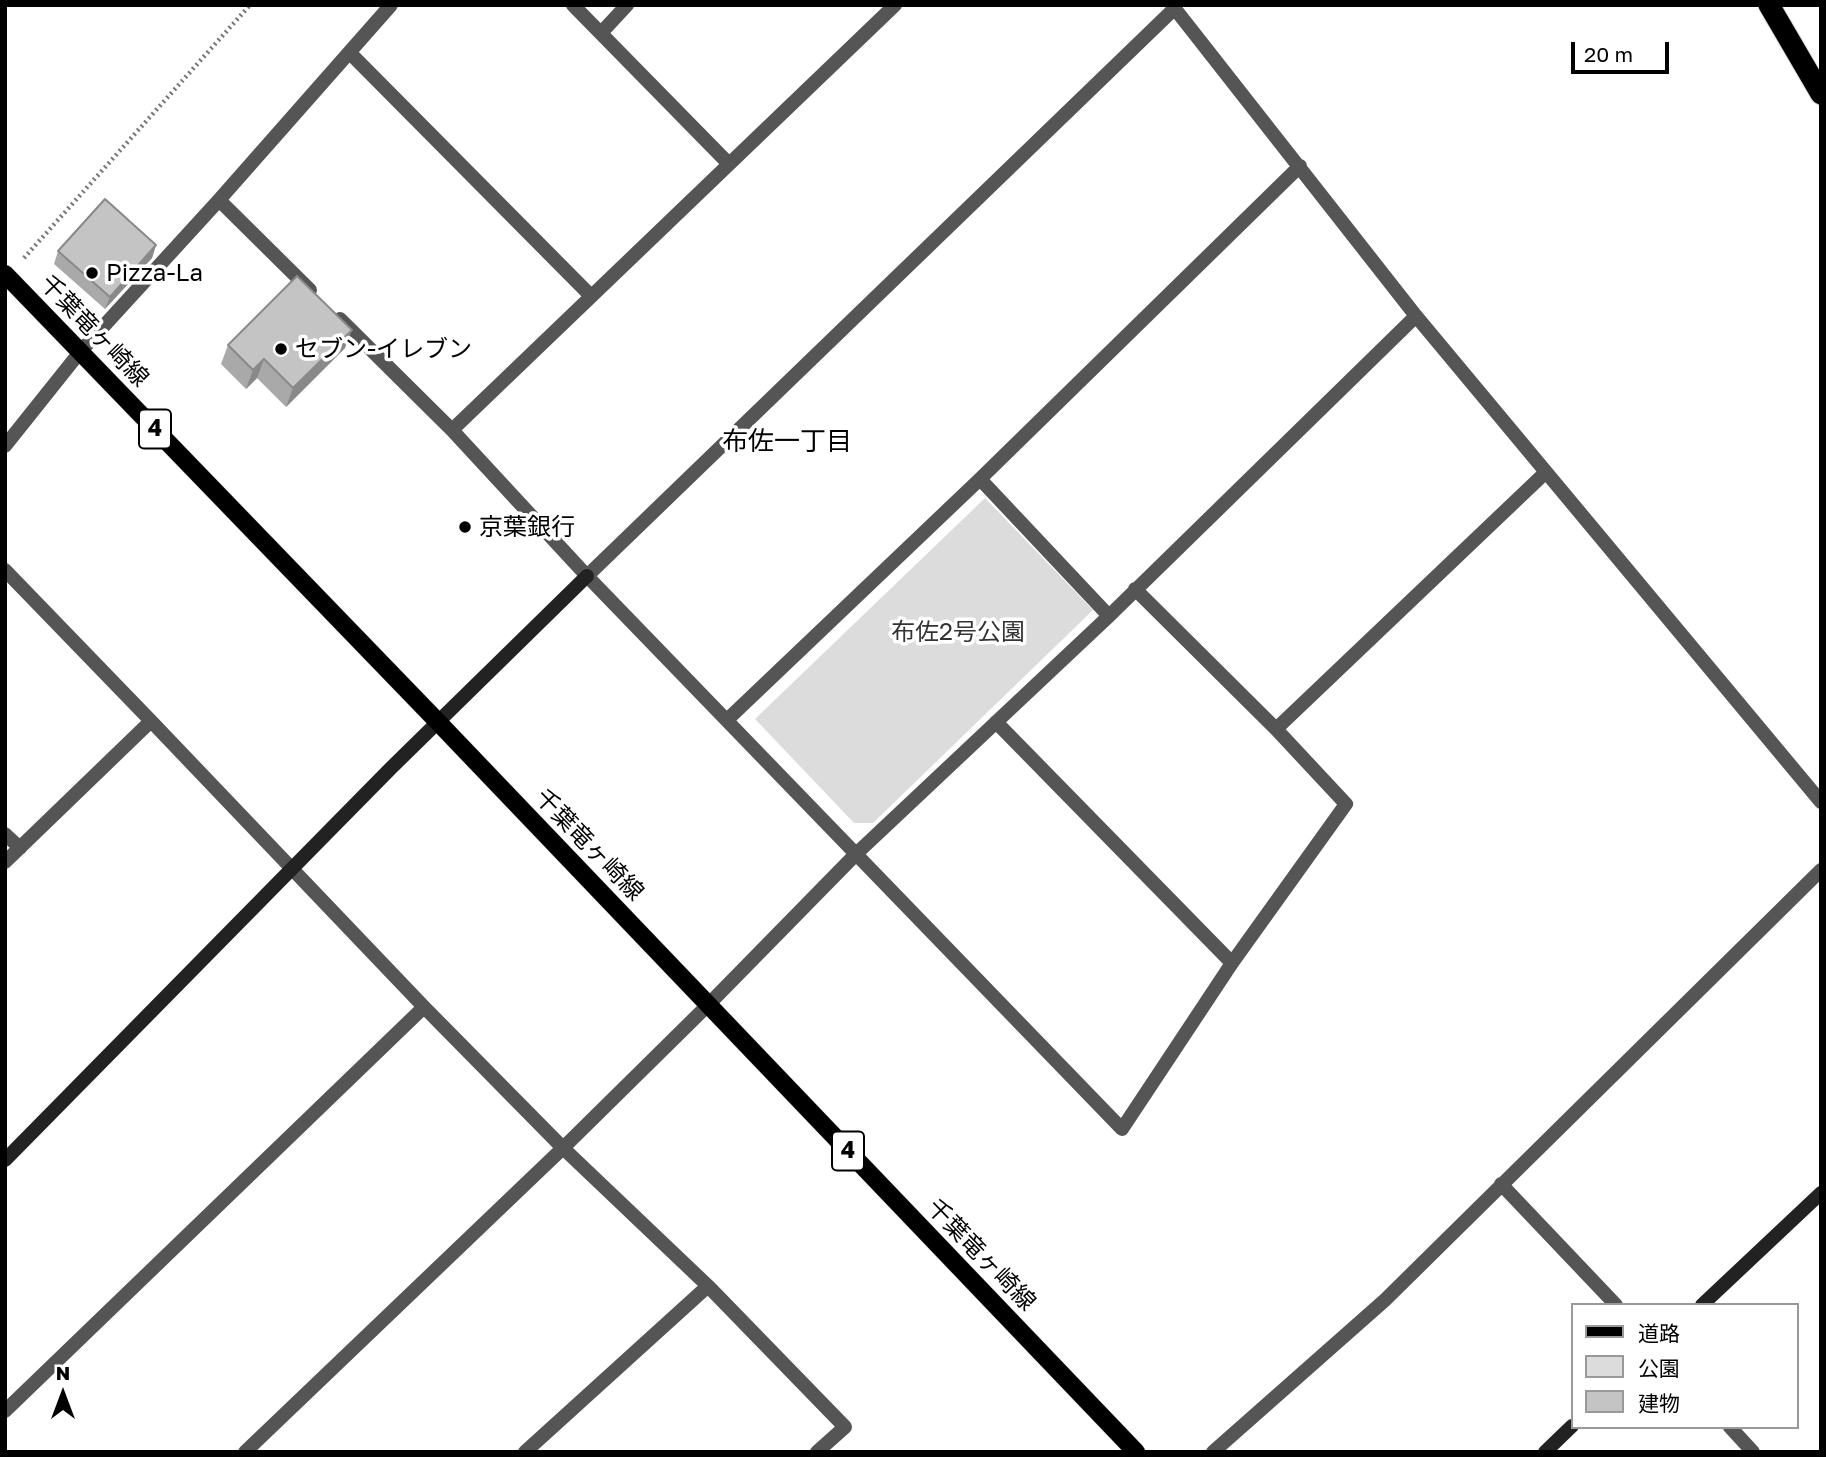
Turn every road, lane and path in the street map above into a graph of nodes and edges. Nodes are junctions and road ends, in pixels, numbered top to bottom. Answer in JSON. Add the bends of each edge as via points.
{"nodes":[{"id":1,"x":250,"y":5,"type":"edge"},
{"id":2,"x":391,"y":5,"type":"edge"},
{"id":3,"x":573,"y":5,"type":"edge"},
{"id":4,"x":627,"y":5,"type":"edge"},
{"id":5,"x":895,"y":5,"type":"edge"},
{"id":6,"x":1769,"y":5,"type":"edge"},
{"id":7,"x":1173,"y":7,"type":"edge"},
{"id":8,"x":601,"y":33,"type":"junction"},
{"id":9,"x":350,"y":54,"type":"junction"},
{"id":10,"x":1821,"y":94,"type":"edge"},
{"id":11,"x":729,"y":164,"type":"junction"},
{"id":12,"x":1300,"y":166,"type":"junction"},
{"id":13,"x":219,"y":200,"type":"junction"},
{"id":14,"x":21,"y":262,"type":"dead end"},
{"id":15,"x":5,"y":274,"type":"edge"},
{"id":16,"x":590,"y":295,"type":"junction"},
{"id":17,"x":1416,"y":316,"type":"junction"},
{"id":18,"x":80,"y":352,"type":"junction"},
{"id":19,"x":452,"y":430,"type":"junction"},
{"id":20,"x":5,"y":446,"type":"edge"},
{"id":21,"x":1546,"y":472,"type":"junction"},
{"id":22,"x":980,"y":479,"type":"junction"},
{"id":23,"x":5,"y":570,"type":"edge"},
{"id":24,"x":587,"y":576,"type":"junction"},
{"id":25,"x":1135,"y":589,"type":"junction"},
{"id":26,"x":1109,"y":616,"type":"junction"},
{"id":27,"x":728,"y":719,"type":"junction"},
{"id":28,"x":151,"y":721,"type":"junction"},
{"id":29,"x":438,"y":722,"type":"junction"},
{"id":30,"x":996,"y":722,"type":"junction"},
{"id":31,"x":1276,"y":729,"type":"junction"},
{"id":32,"x":1821,"y":802,"type":"edge"},
{"id":33,"x":5,"y":834,"type":"edge"},
{"id":34,"x":20,"y":848,"type":"junction"},
{"id":35,"x":856,"y":855,"type":"junction"},
{"id":36,"x":5,"y":862,"type":"edge"},
{"id":37,"x":293,"y":869,"type":"junction"},
{"id":38,"x":1821,"y":870,"type":"edge"},
{"id":39,"x":1232,"y":963,"type":"junction"},
{"id":40,"x":708,"y":1005,"type":"junction"},
{"id":41,"x":424,"y":1007,"type":"junction"},
{"id":42,"x":563,"y":1148,"type":"junction"},
{"id":43,"x":5,"y":1160,"type":"edge"},
{"id":44,"x":1501,"y":1184,"type":"junction"},
{"id":45,"x":1821,"y":1193,"type":"edge"},
{"id":46,"x":708,"y":1286,"type":"junction"},
{"id":47,"x":1614,"y":1303,"type":"edge"},
{"id":48,"x":1704,"y":1303,"type":"edge"},
{"id":49,"x":5,"y":1411,"type":"edge"},
{"id":50,"x":1570,"y":1428,"type":"edge"},
{"id":51,"x":1732,"y":1429,"type":"edge"},
{"id":52,"x":245,"y":1452,"type":"edge"},
{"id":53,"x":525,"y":1452,"type":"edge"},
{"id":54,"x":817,"y":1452,"type":"edge"},
{"id":55,"x":1136,"y":1452,"type":"edge"},
{"id":56,"x":1213,"y":1452,"type":"edge"},
{"id":57,"x":1545,"y":1452,"type":"edge"},
{"id":58,"x":1753,"y":1452,"type":"edge"}],
"edges":[{"from":1,"to":14,"type":"path"},
{"from":2,"to":9,"type":"street"},
{"from":3,"to":8,"type":"street"},
{"from":4,"to":8,"type":"street"},
{"from":5,"to":11,"type":"street"},
{"from":6,"to":10,"type":"highway"},
{"from":7,"to":12,"type":"street"},
{"from":7,"to":24,"type":"street"},
{"from":8,"to":11,"type":"street"},
{"from":9,"to":13,"type":"street"},
{"from":9,"to":16,"type":"street"},
{"from":11,"to":16,"type":"street"},
{"from":12,"to":17,"type":"street"},
{"from":12,"to":22,"type":"street"},
{"from":13,"to":18,"type":"street"},
{"from":13,"to":19,"type":"street"},
{"from":15,"to":18,"type":"main road","name":"千葉竜ヶ崎線","number":"4"},
{"from":16,"to":19,"type":"street"},
{"from":17,"to":21,"type":"street"},
{"from":17,"to":25,"type":"street"},
{"from":18,"to":20,"type":"street"},
{"from":18,"to":29,"type":"main road","name":"千葉竜ヶ崎線","number":"4"},
{"from":19,"to":24,"type":"street"},
{"from":21,"to":31,"type":"street"},
{"from":21,"to":32,"type":"street"},
{"from":22,"to":26,"type":"street"},
{"from":22,"to":27,"type":"street"},
{"from":23,"to":28,"type":"street"},
{"from":24,"to":27,"type":"street"},
{"from":24,"to":29,"type":"street"},
{"from":25,"to":26,"type":"street"},
{"from":25,"to":31,"type":"street"},
{"from":26,"to":30,"type":"street"},
{"from":27,"to":35,"type":"street"},
{"from":28,"to":34,"type":"street"},
{"from":28,"to":37,"type":"street"},
{"from":29,"to":37,"type":"street"},
{"from":29,"to":40,"type":"main road","name":"千葉竜ヶ崎線","number":"4"},
{"from":30,"to":35,"type":"street"},
{"from":30,"to":39,"type":"street"},
{"from":31,"to":39,"type":"street","via":[[1346,804]]},
{"from":33,"to":34,"type":"street"},
{"from":34,"to":36,"type":"street"},
{"from":35,"to":39,"type":"street","via":[[1122,1129]]},
{"from":35,"to":40,"type":"street"},
{"from":37,"to":41,"type":"street"},
{"from":37,"to":43,"type":"street"},
{"from":38,"to":44,"type":"street"},
{"from":40,"to":42,"type":"street"},
{"from":40,"to":55,"type":"main road","name":"千葉竜ヶ崎線","number":"4"},
{"from":41,"to":42,"type":"street"},
{"from":41,"to":49,"type":"street"},
{"from":42,"to":46,"type":"street"},
{"from":42,"to":52,"type":"street"},
{"from":44,"to":47,"type":"street"},
{"from":44,"to":56,"type":"street","via":[[1385,1300]]},
{"from":45,"to":48,"type":"street"},
{"from":46,"to":53,"type":"street"},
{"from":46,"to":54,"type":"street","via":[[845,1427]]},
{"from":50,"to":57,"type":"street"},
{"from":51,"to":58,"type":"street"}]}
